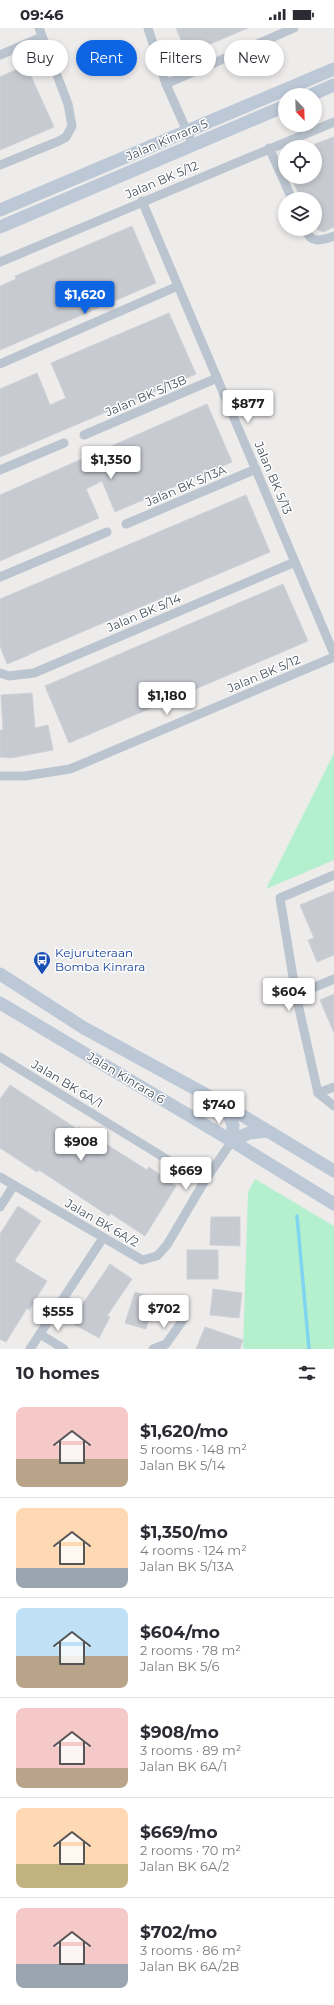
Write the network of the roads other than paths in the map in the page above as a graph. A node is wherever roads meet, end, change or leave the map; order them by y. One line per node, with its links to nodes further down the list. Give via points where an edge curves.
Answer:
1 (148, 28): 6 (street)
2 (294, 28): 6 (street)
3 (41, 32): 4 (street); 14 (street, via 68,104 72,126 66,137 59,141)
4 (0, 55)
5 (334, 69): 11 (main road, Jalan Kinrara 5)
6 (166, 84): 11 (street)
7 (334, 85): 8 (main road)
8 (322, 90)
9 (278, 109): 12 (main road, Jalan Kinrara 5)
10 (334, 122): 13 (street, Jalan BK 5/12)
11 (187, 132): 12 (street); 17 (main road, Jalan Kinrara 5)
12 (193, 145): 18 (main road, Jalan Kinrara 5)
13 (269, 148): 15 (street); 16 (street, Jalan BK 5/12)
14 (0, 165)
15 (289, 192)
16 (142, 202): 21 (street, Jalan BK 5/12); 22 (street, Jalan BK 5/13)
17 (0, 210)
18 (0, 227)
19 (310, 236): 20 (street, via 316,241 322,241)
20 (334, 236)
21 (0, 262)
22 (178, 286): 23 (street); 24 (street, Jalan BK 5/13)
23 (0, 364)
24 (217, 378): 25 (street, Jalan BK 5/13B); 27 (street, Jalan BK 5/13)
25 (84, 435)
26 (64, 443): 28 (street)
27 (256, 469): 29 (street, Jalan BK 5/13A); 31 (street, Jalan BK 5/13)
28 (0, 470)
29 (126, 524)
30 (107, 532): 32 (street)
31 (295, 562): 33 (street, Jalan BK 5/13); 35 (street, Jalan BK 5/14, via 34,673 10,676)
32 (0, 577)
33 (334, 654)
34 (334, 657): 36 (street, Jalan BK 5/12, via 70,769 25,776)
35 (0, 673)
36 (0, 776)
37 (334, 875): 40 (street, via 280,898)
38 (0, 974): 45 (main road, Jalan Kinrara 6, via 84,1028)
39 (334, 979): 40 (street)
40 (296, 995): 44 (street)
41 (0, 1003): 48 (main road, Jalan Kinrara 6)
42 (0, 1057): 51 (street, Jalan BK 6A/1)
43 (334, 1087): 44 (street)
44 (318, 1094): 46 (street)
45 (225, 1105): 47 (main road, Jalan Kinrara 6); 48 (main road, via 233,1125)
46 (334, 1106)
47 (267, 1130): 48 (main road, via 249,1133); 49 (main road, Jalan Kinrara 6)
48 (232, 1141): 51 (street, Jalan BK 6A/2); 53 (main road, Jalan Kinrara 6)
49 (334, 1171)
50 (0, 1177): 52 (street, Jalan BK 6A/2)
51 (204, 1182): 55 (street, Jalan BK 6A/2, via 167,1245 157,1256 142,1260)
52 (14, 1185): 54 (street); 55 (street, Jalan BK 6A/2)
53 (334, 1204)
54 (0, 1207)
55 (103, 1238): 57 (street)
56 (183, 1320): 60 (street, via 166,1344)
57 (40, 1334): 58 (street); 59 (street)
58 (30, 1349)
59 (64, 1349)
60 (153, 1349)

